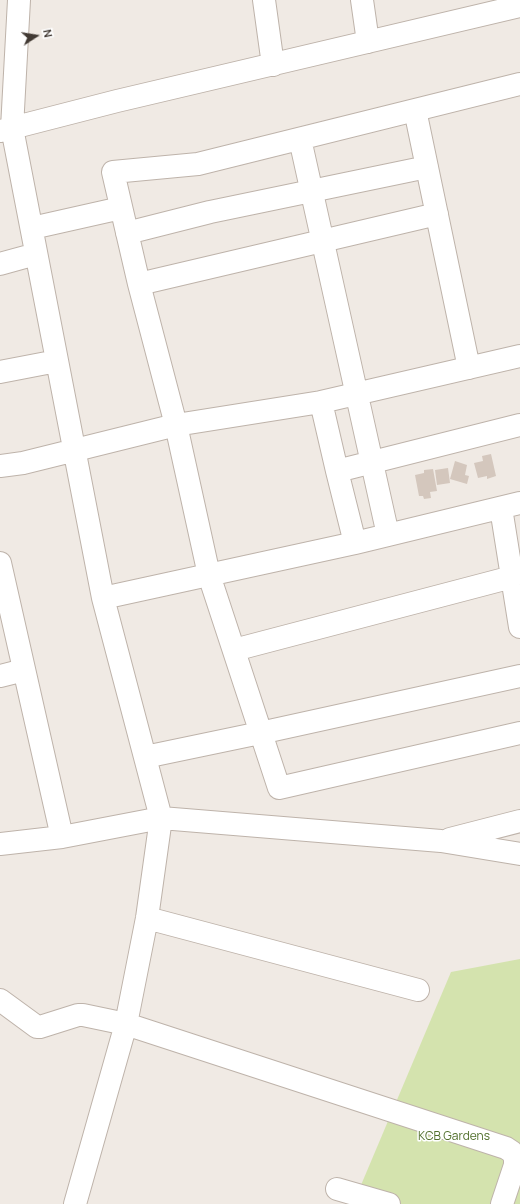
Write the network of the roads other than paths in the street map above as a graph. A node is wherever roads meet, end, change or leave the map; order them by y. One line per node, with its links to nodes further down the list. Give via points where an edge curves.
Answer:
1 (18, 0): 9 (street)
2 (264, 0): 6 (street)
3 (362, 0): 5 (street)
4 (520, 6): 5 (street)
5 (368, 42): 6 (street)
6 (273, 65): 9 (street)
7 (520, 84): 8 (street)
8 (415, 110): 10 (street); 11 (street)
9 (6, 130): 15 (street)
10 (300, 138): 12 (street); 13 (street, via 198,164 112,172)
11 (427, 167): 12 (street); 14 (street)
12 (311, 191): 16 (street, via 210,212); 17 (street)
13 (121, 208): 15 (street); 16 (street)
14 (437, 214): 17 (street); 23 (street)
15 (32, 228): 18 (street)
16 (127, 233): 20 (street)
17 (322, 241): 20 (street); 25 (street)
18 (36, 254): 19 (street); 22 (street)
19 (0, 264)
20 (139, 284): 27 (street)
21 (520, 356): 23 (street)
22 (57, 360): 24 (street); 29 (street)
23 (469, 368): 25 (street)
24 (0, 372)
25 (356, 394): 26 (street); 30 (street)
26 (321, 402): 27 (street); 32 (street)
27 (176, 425): 29 (street); 37 (street)
28 (520, 425): 30 (street)
29 (74, 450): 31 (street, via 24,463); 39 (street)
30 (371, 462): 32 (street); 34 (street)
31 (0, 466)
32 (337, 471): 35 (street)
33 (510, 506): 34 (street); 38 (street)
34 (388, 535): 35 (street)
35 (355, 542): 37 (street)
36 (0, 563): 42 (street)
37 (208, 575): 39 (street); 41 (street)
38 (512, 577): 40 (street); 41 (street)
39 (103, 598): 47 (street)
40 (520, 627)
41 (234, 650): 45 (street)
42 (24, 670): 43 (street); 50 (street)
43 (0, 676)
44 (520, 676): 45 (street)
45 (260, 733): 46 (street, via 280,788); 47 (street)
46 (520, 733)
47 (145, 757): 48 (street)
48 (161, 818): 50 (street); 51 (street); 54 (street)
49 (520, 820): 51 (street)
50 (62, 837): 52 (street)
51 (441, 841): 53 (street)
52 (0, 844)
53 (520, 854)
54 (147, 918): 55 (street); 57 (street)
55 (418, 990)
56 (0, 1000): 57 (street, via 37,1027 78,1015)
57 (126, 1024): 59 (street); 61 (street, via 506,1148 512,1152 515,1164)
58 (337, 1189): 60 (street)
59 (75, 1204)
60 (389, 1204)
61 (502, 1204)

